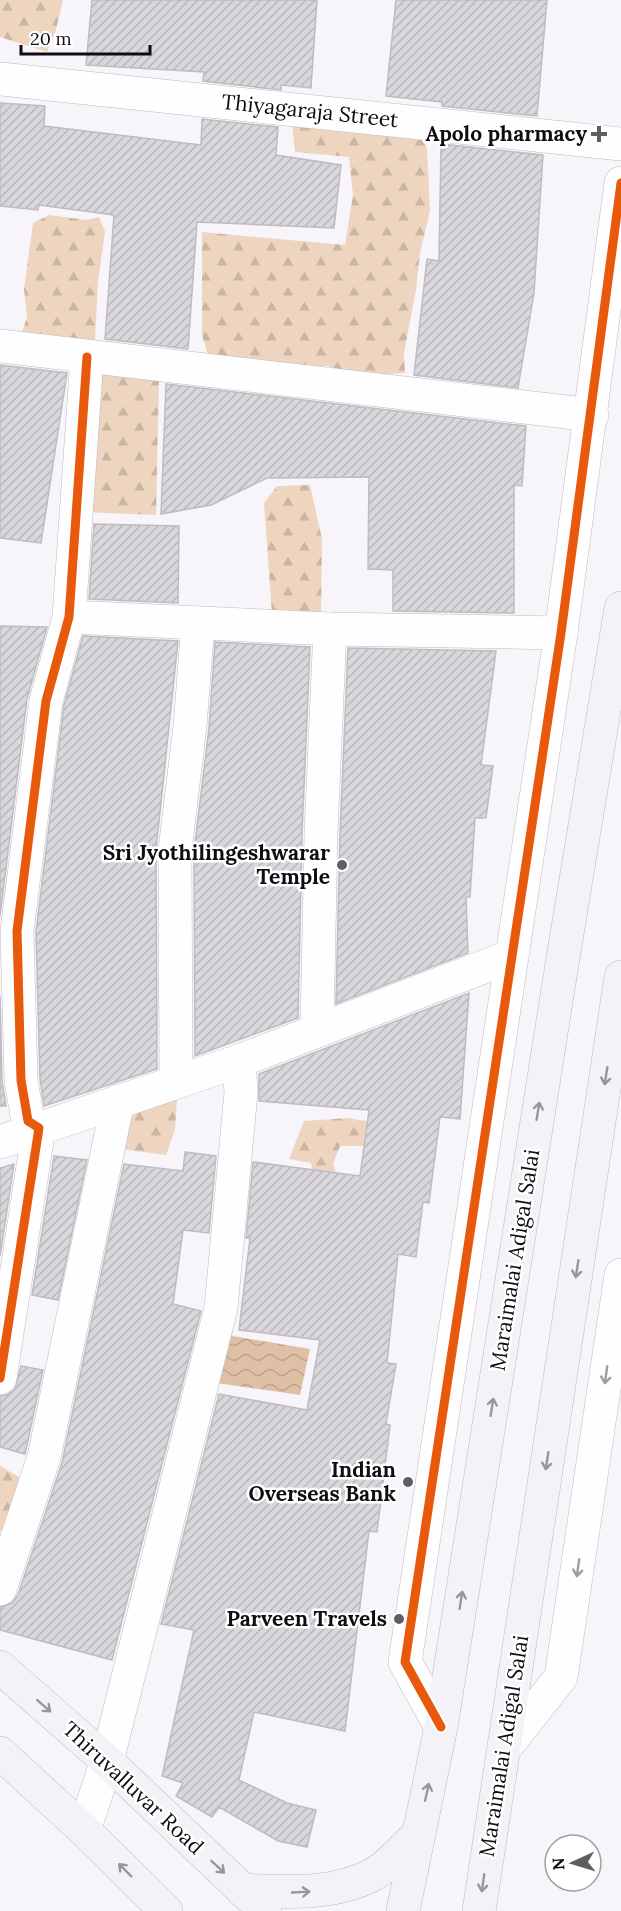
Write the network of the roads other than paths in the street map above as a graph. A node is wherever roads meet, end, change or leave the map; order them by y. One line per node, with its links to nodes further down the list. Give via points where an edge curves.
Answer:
1 (0, 79): 2 (street, Thiyagaraja Street)
2 (621, 144)
3 (621, 183): 6 (street)
4 (0, 346): 5 (street)
5 (87, 357): 6 (street); 8 (street)
6 (592, 415): 11 (street)
7 (621, 608): 26 (main road, Maraimalai Adigal Salai, one-way to 7)
8 (69, 617): 9 (street); 12 (street)
9 (198, 623): 10 (street); 18 (street, via 175,850)
10 (330, 628): 11 (street); 16 (street)
11 (561, 633): 14 (street)
12 (14, 825): 13 (street, via 17,931)
13 (9, 953): 20 (street, via 28,1121)
14 (512, 956): 16 (street); 26 (street, via 405,1662)
15 (621, 976): 27 (main road, Maraimalai Adigal Salai, one-way to 27)
16 (317, 1029): 17 (street)
17 (239, 1061): 18 (street); 29 (street, via 241,1092 221,1308)
18 (176, 1082): 19 (street)
19 (118, 1101): 20 (street); 24 (street, via 44,1457)
20 (39, 1128): 21 (street); 23 (street)
21 (0, 1142)
22 (621, 1275): 27 (street, one-way to 27, via 561,1677)
23 (0, 1378)
24 (0, 1589)
25 (0, 1667): 29 (main road, Thiruvalluvar Road, one-way to 29)
26 (441, 1727): 31 (main road, Maraimalai Adigal Salai, one-way to 26)
27 (504, 1749): 35 (main road, Maraimalai Adigal Salai, one-way to 35)
28 (0, 1753): 30 (main road)
29 (107, 1761): 30 (street); 32 (main road, Thiruvalluvar Road, one-way to 32)
30 (84, 1830): 33 (main road, one-way to 30)
31 (419, 1834): 32 (main road, one-way to 31, via 341,1887 375,1874); 34 (main road, Maraimalai Adigal Salai)
32 (254, 1900)
33 (166, 1911)
34 (403, 1911)
35 (479, 1911)

